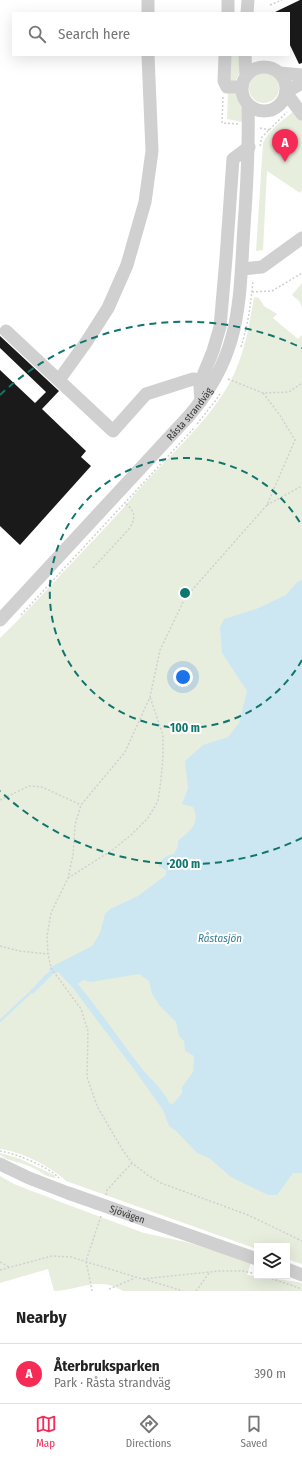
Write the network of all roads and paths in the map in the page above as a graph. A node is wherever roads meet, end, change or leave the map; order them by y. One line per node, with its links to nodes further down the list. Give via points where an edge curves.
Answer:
1 (148, 0): 6 (street)
2 (228, 0): 7 (street)
3 (248, 0): 8 (street)
4 (282, 0): 5 (path)
5 (270, 5)
6 (148, 12)
7 (228, 12)
8 (247, 12)
9 (148, 56): 31 (street, via 152,151 145,202 127,265 108,308)
10 (225, 56): 16 (street)
11 (245, 56): 17 (street)
12 (254, 56): 13 (street)
13 (261, 66): 14 (street, via 271,67); 17 (street, via 250,71)
14 (280, 73): 15 (street); 19 (street, via 286,85)
15 (302, 75)
16 (224, 81): 17 (street, via 227,87); 23 (path, via 222,123)
17 (244, 81): 20 (street, via 242,93)
18 (302, 83): 19 (street)
19 (285, 96): 21 (street, via 276,108); 22 (street, via 290,98)
20 (248, 104): 21 (street, via 252,108); 23 (street, Råsta strandväg)
21 (264, 111): 24 (street, Råsta strandväg)
22 (302, 114)
23 (249, 125): 24 (street, Råsta strandväg)
24 (249, 147): 26 (street, Råsta strandväg); 32 (street, via 233,159 220,327)
25 (302, 238): 26 (street, via 262,267)
26 (242, 268): 28 (street, Råsta strandväg)
27 (302, 273): 28 (path, via 272,291)
28 (240, 292): 35 (street, Råsta strandväg, via 235,329 228,352 215,380)
29 (6, 331): 31 (street)
30 (228, 379): 34 (path)
31 (59, 380): 32 (street, via 113,431 146,394 193,379)
32 (202, 380): 35 (street)
33 (302, 383): 34 (path, via 289,392)
34 (263, 394): 38 (path, via 295,440)
35 (201, 401): 37 (street, Råsta strandväg)
36 (302, 486): 38 (path)
37 (115, 496): 39 (path, via 132,508 133,522 129,530); 40 (street, Råsta strandväg)
38 (267, 505): 41 (path, via 185,598 160,650)
39 (93, 568)
40 (0, 620)
41 (150, 697): 43 (path, via 125,752); 44 (path, via 163,735 158,801 148,818 131,835)
42 (0, 800): 43 (path, via 29,786 42,786)
43 (81, 805): 44 (path, via 75,826)
44 (68, 878): 46 (path, via 50,913)
45 (0, 946): 46 (path)
46 (48, 954): 48 (path, via 51,968 81,1009 88,1031 88,1077 97,1106)
47 (0, 1151): 50 (path, via 16,1155 52,1172)
48 (132, 1163): 51 (path, via 107,1190); 52 (path, via 161,1183 248,1215)
49 (0, 1164): 51 (street, Sjövägen, via 29,1178)
50 (62, 1183)
51 (104, 1206): 53 (street, Sjövägen); 54 (path)
52 (302, 1242)
53 (254, 1258)
54 (86, 1261): 56 (path, via 52,1256); 62 (path); 67 (path)
55 (0, 1262): 56 (path)
56 (10, 1267): 57 (path)
57 (0, 1270)
58 (290, 1270): 61 (street)
59 (209, 1273): 60 (path, via 243,1271); 63 (path); 69 (path)
60 (254, 1273)
61 (302, 1275)
62 (136, 1277): 63 (path); 65 (path)
63 (142, 1279): 68 (path)
64 (273, 1279): 66 (path)
65 (109, 1289)
66 (302, 1289)
67 (92, 1291)
68 (183, 1291)
69 (196, 1291)

